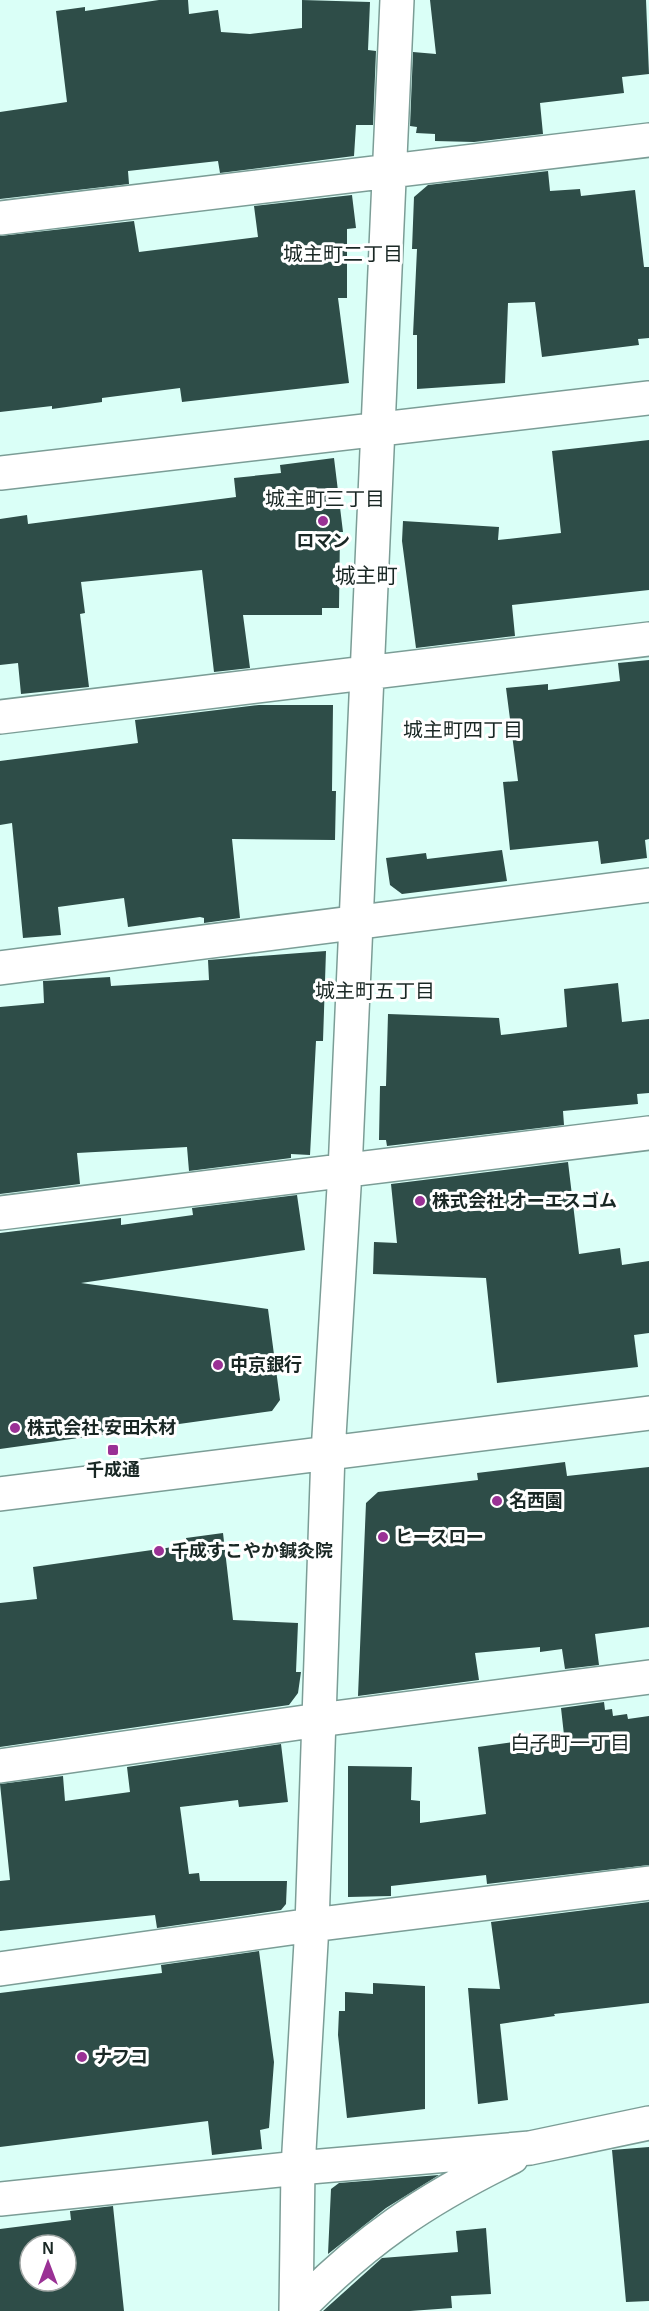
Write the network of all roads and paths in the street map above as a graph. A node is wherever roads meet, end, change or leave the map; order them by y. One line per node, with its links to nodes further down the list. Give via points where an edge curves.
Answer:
1 (397, 0): 3 (street)
2 (649, 140): 3 (street)
3 (389, 173): 4 (street); 6 (street)
4 (0, 218)
5 (649, 398): 6 (street)
6 (378, 430): 7 (street); 9 (street)
7 (0, 473)
8 (649, 639): 9 (street)
9 (367, 674): 10 (street); 12 (street)
10 (0, 717)
11 (649, 885): 12 (street)
12 (356, 923): 13 (street); 15 (street)
13 (0, 968)
14 (649, 1134): 15 (street)
15 (345, 1171): 16 (street); 18 (street)
16 (0, 1213)
17 (649, 1413): 18 (street)
18 (328, 1454): 19 (street); 21 (street)
19 (0, 1494)
20 (649, 1677): 21 (street)
21 (319, 1720): 22 (street); 24 (street)
22 (0, 1766)
23 (649, 1883): 24 (street)
24 (312, 1925): 25 (street); 28 (street)
25 (0, 1970)
26 (649, 2123): 27 (street)
27 (530, 2148): 28 (street); 30 (street, via 455,2185 388,2227 334,2271)
28 (298, 2168): 29 (street); 30 (street)
29 (0, 2199)
30 (296, 2311)

